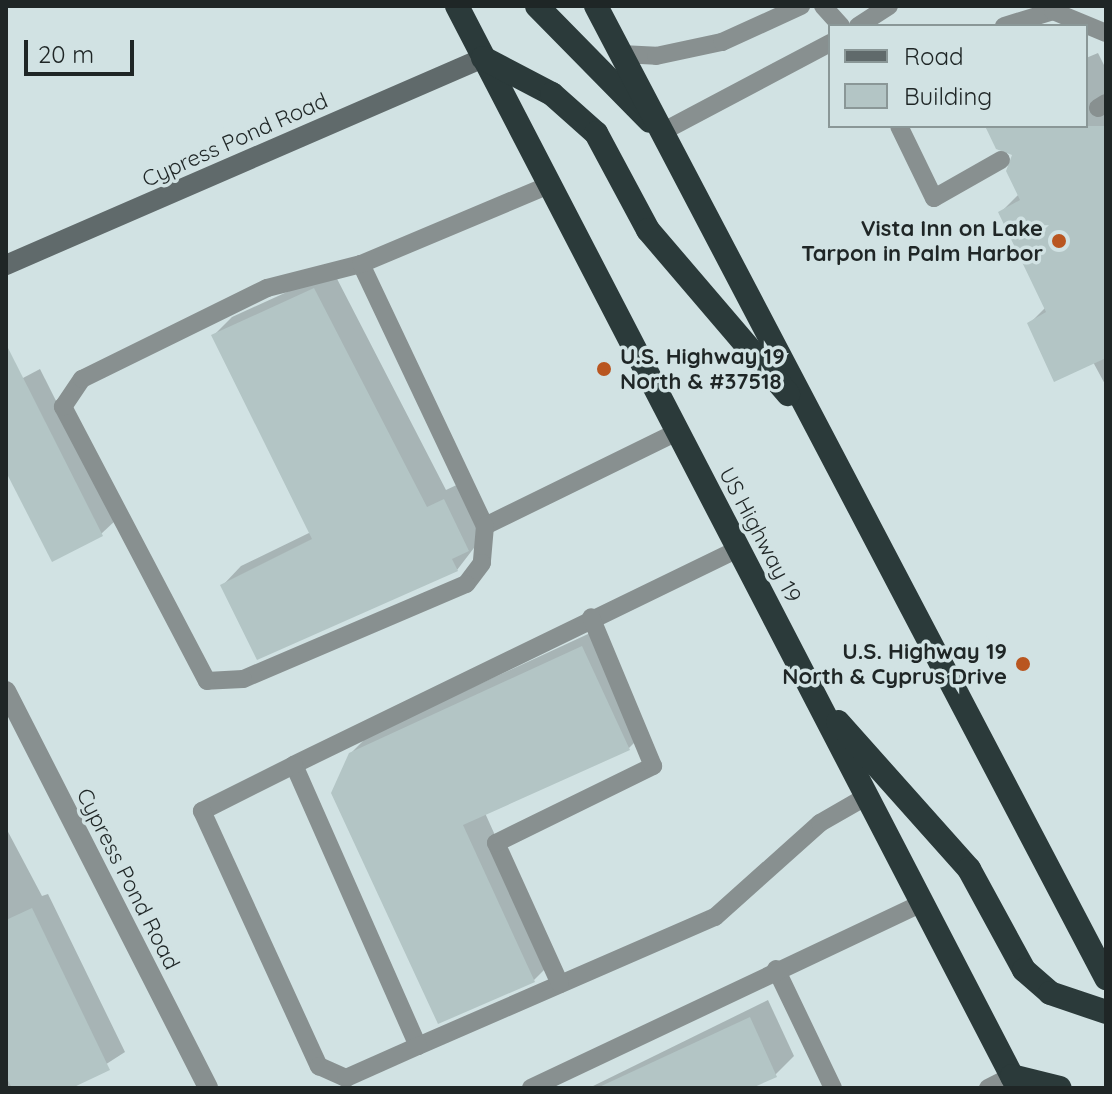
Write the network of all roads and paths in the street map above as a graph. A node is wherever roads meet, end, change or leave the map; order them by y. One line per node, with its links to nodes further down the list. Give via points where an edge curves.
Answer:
1 (457, 6): 13 (highway, US Highway 19)
2 (537, 6): 15 (highway)
3 (596, 6): 12 (highway)
4 (801, 6): 12 (lane, via 722,42 656,56)
5 (823, 6): 7 (lane)
6 (889, 6): 8 (lane)
7 (839, 24)
8 (861, 24)
9 (1011, 24): 10 (lane, via 1053,11)
10 (1084, 24)
11 (828, 44): 15 (lane)
12 (621, 54): 15 (highway)
13 (483, 58): 17 (highway, US Highway 19); 19 (street, Cypress Pond Road); 20 (highway, via 552,94 596,133 648,230)
14 (900, 128): 16 (lane, via 934,198)
15 (662, 132): 20 (highway)
16 (1001, 160)
17 (549, 185): 18 (lane); 21 (highway, US Highway 19)
18 (361, 264): 22 (lane); 22 (lane, via 267,288 82,379 67,395 64,419 207,681 243,679 466,584 482,563)
19 (6, 265)
20 (819, 429): 31 (highway)
21 (677, 432): 22 (lane); 23 (highway, US Highway 19)
22 (485, 526)
23 (738, 549): 24 (lane); 26 (highway, US Highway 19)
24 (591, 617): 27 (lane); 32 (lane, via 653,766 496,843)
25 (6, 691): 36 (street, Cypress Pond Road)
26 (815, 697): 28 (highway, US Highway 19); 33 (highway, via 969,869 1024,970 1050,993)
27 (294, 765): 34 (lane); 34 (lane, via 202,811 319,1066 346,1078)
28 (867, 796): 29 (highway, US Highway 19); 32 (lane, via 820,823 715,917)
29 (922, 903): 30 (lane); 35 (highway, US Highway 19)
30 (776, 969): 37 (lane); 38 (lane)
31 (1106, 978)
32 (560, 984): 34 (lane)
33 (1106, 1012)
34 (418, 1046)
35 (1015, 1082): 39 (lane); 40 (highway)
36 (208, 1088)
37 (531, 1088)
38 (833, 1088)
39 (988, 1088)
40 (1060, 1088)

